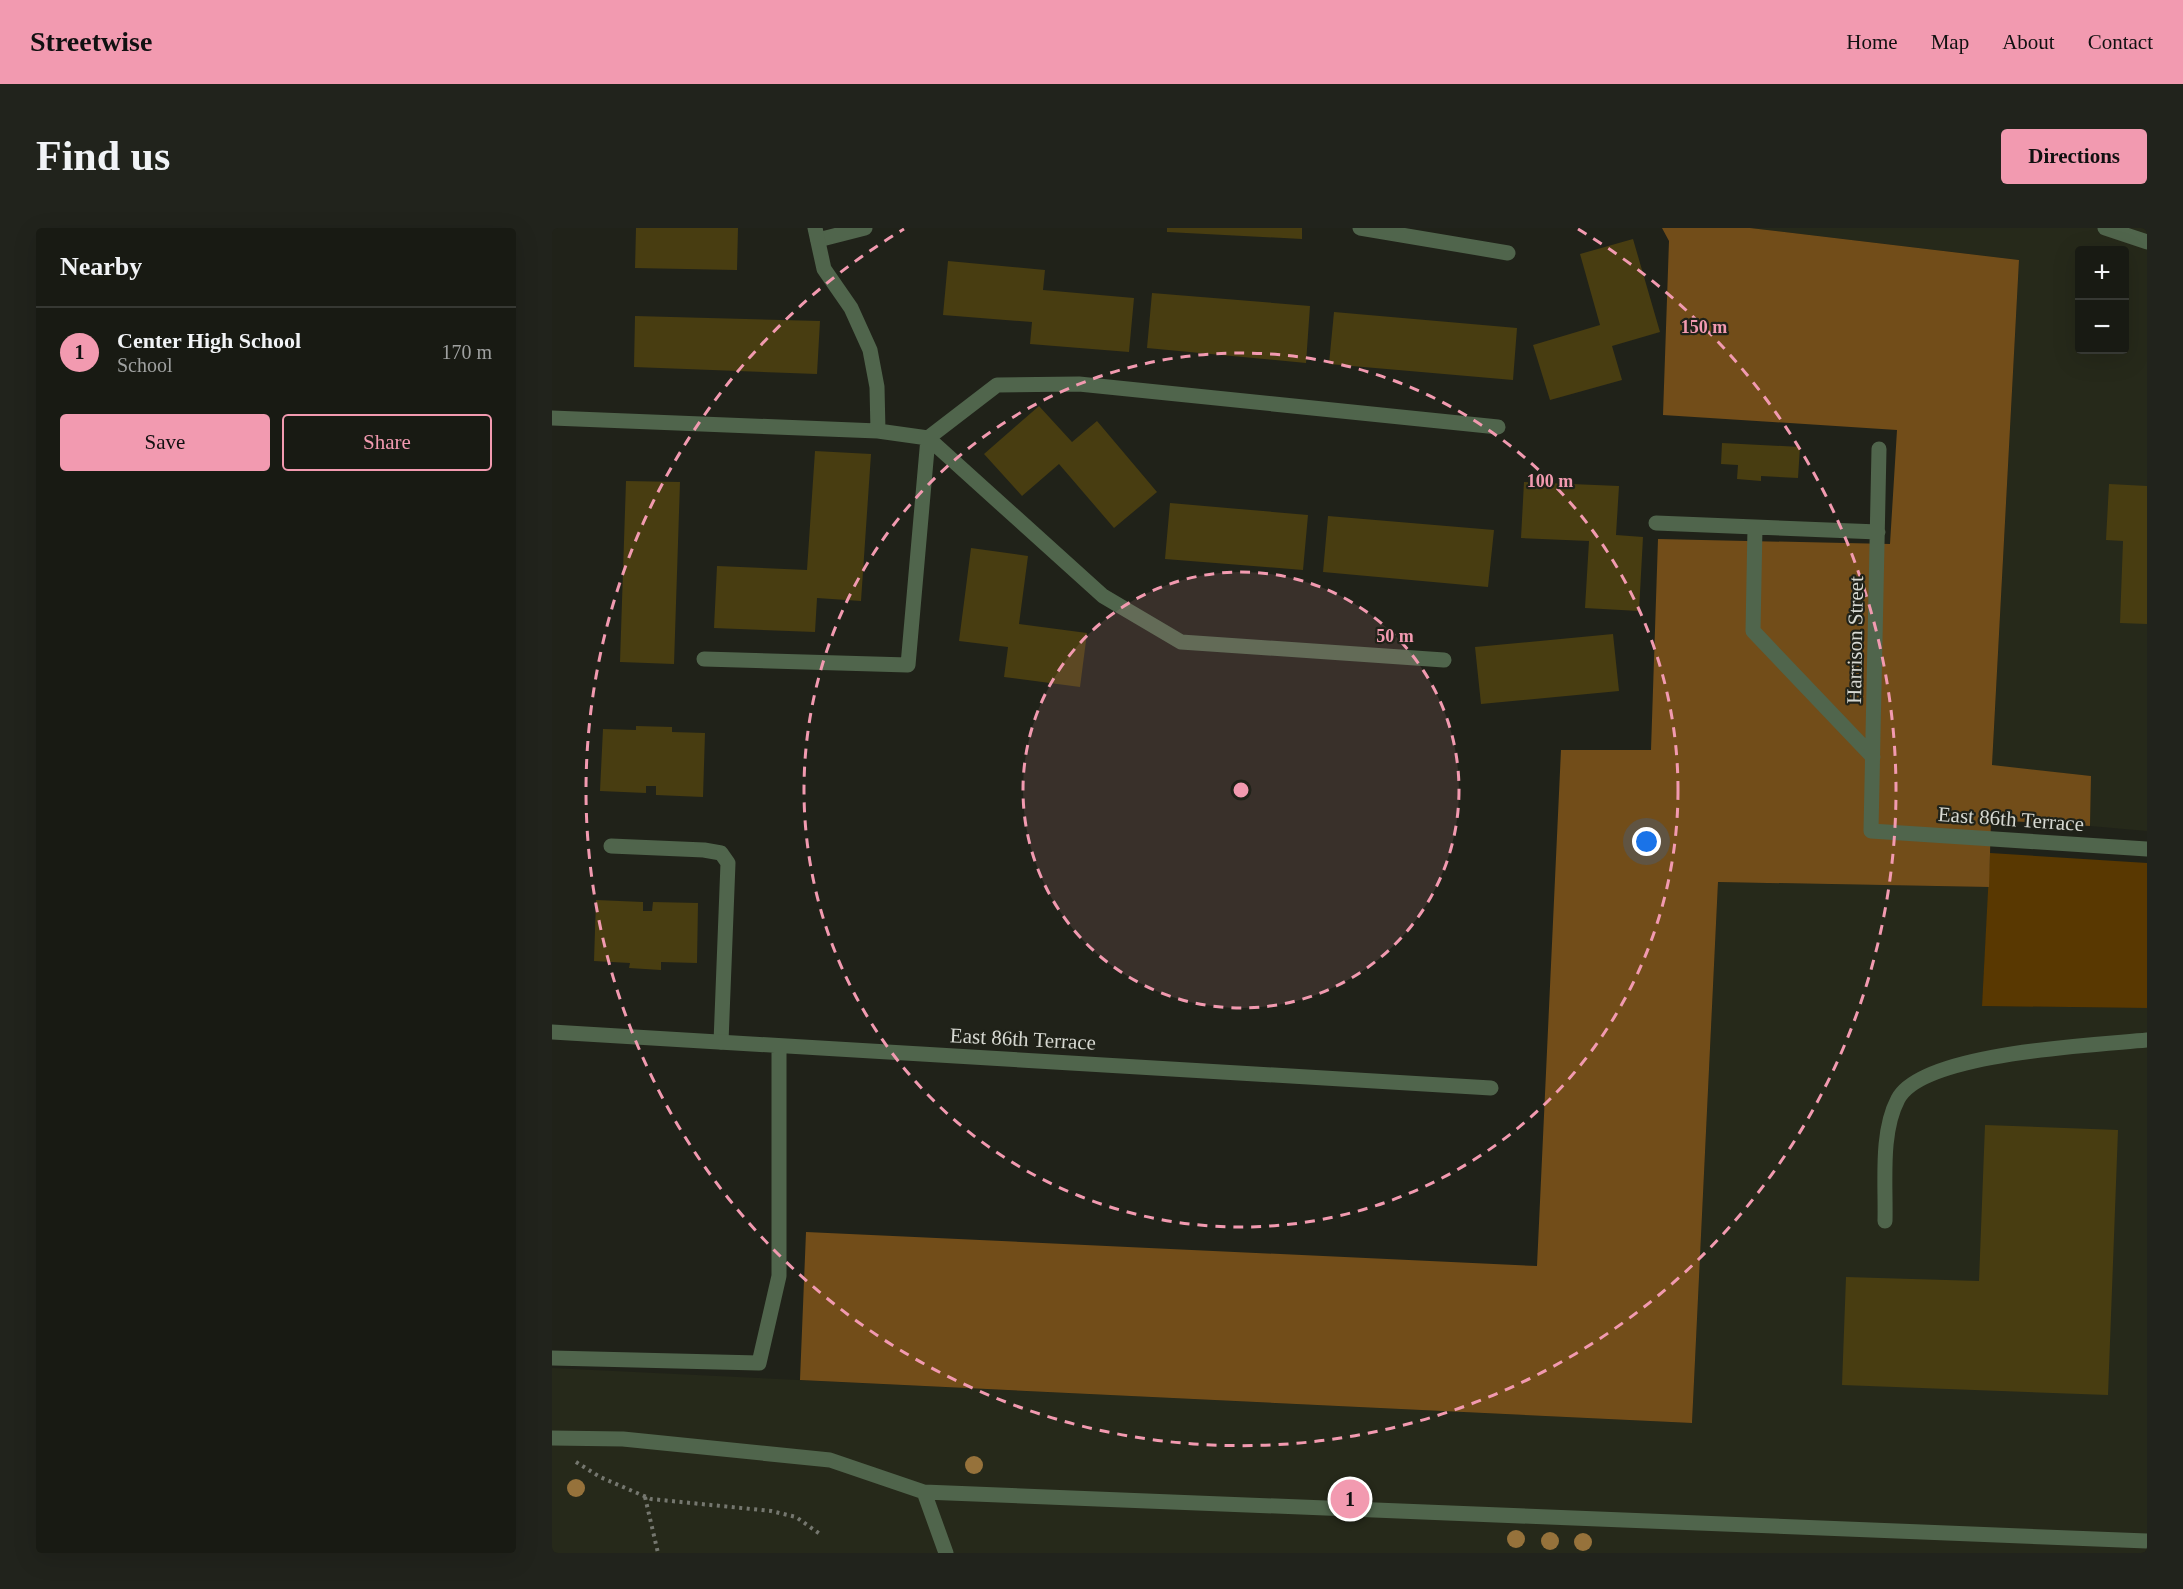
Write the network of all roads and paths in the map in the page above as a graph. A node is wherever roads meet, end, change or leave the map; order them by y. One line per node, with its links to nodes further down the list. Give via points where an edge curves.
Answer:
1 (865, 228): 4 (street)
2 (1360, 228): 6 (street)
3 (2105, 228): 5 (street)
4 (816, 234): 9 (street, via 824,269 851,308 870,350 877,387)
5 (2147, 242)
6 (1508, 253)
7 (552, 418): 9 (street)
8 (1498, 427): 10 (street, via 1079,384 998,385)
9 (878, 431): 10 (street)
10 (928, 438): 15 (street, via 909,665); 16 (street, via 1103,596 1181,642)
11 (1879, 449): 14 (street, Harrison Street)
12 (1656, 523): 13 (street)
13 (1755, 526): 14 (street); 17 (street, via 1753,631)
14 (1878, 532): 17 (street, Harrison Street)
15 (704, 659)
16 (1444, 660)
17 (1873, 757): 18 (street, Harrison Street)
18 (1871, 831): 20 (street, East 86th Terrace)
19 (611, 846): 23 (street, via 705,850 721,853 728,862)
20 (2147, 849)
21 (552, 1032): 23 (street, East 86th Terrace)
22 (2147, 1040): 26 (street, via 2012,1053 1960,1063 1926,1076 1899,1096 1888,1124)
23 (721, 1042): 24 (street, East 86th Terrace)
24 (779, 1046): 25 (street, East 86th Terrace); 27 (street, via 779,1276 759,1363)
25 (1491, 1088)
26 (1885, 1221)
27 (552, 1358)
28 (552, 1438): 29 (street, via 623,1439 830,1460); 30 (path, via 580,1465)
29 (924, 1492): 32 (street); 34 (street)
30 (645, 1497): 31 (path, via 771,1511 796,1517); 33 (path)
31 (820, 1534)
32 (2147, 1541)
33 (658, 1553)
34 (946, 1553)

